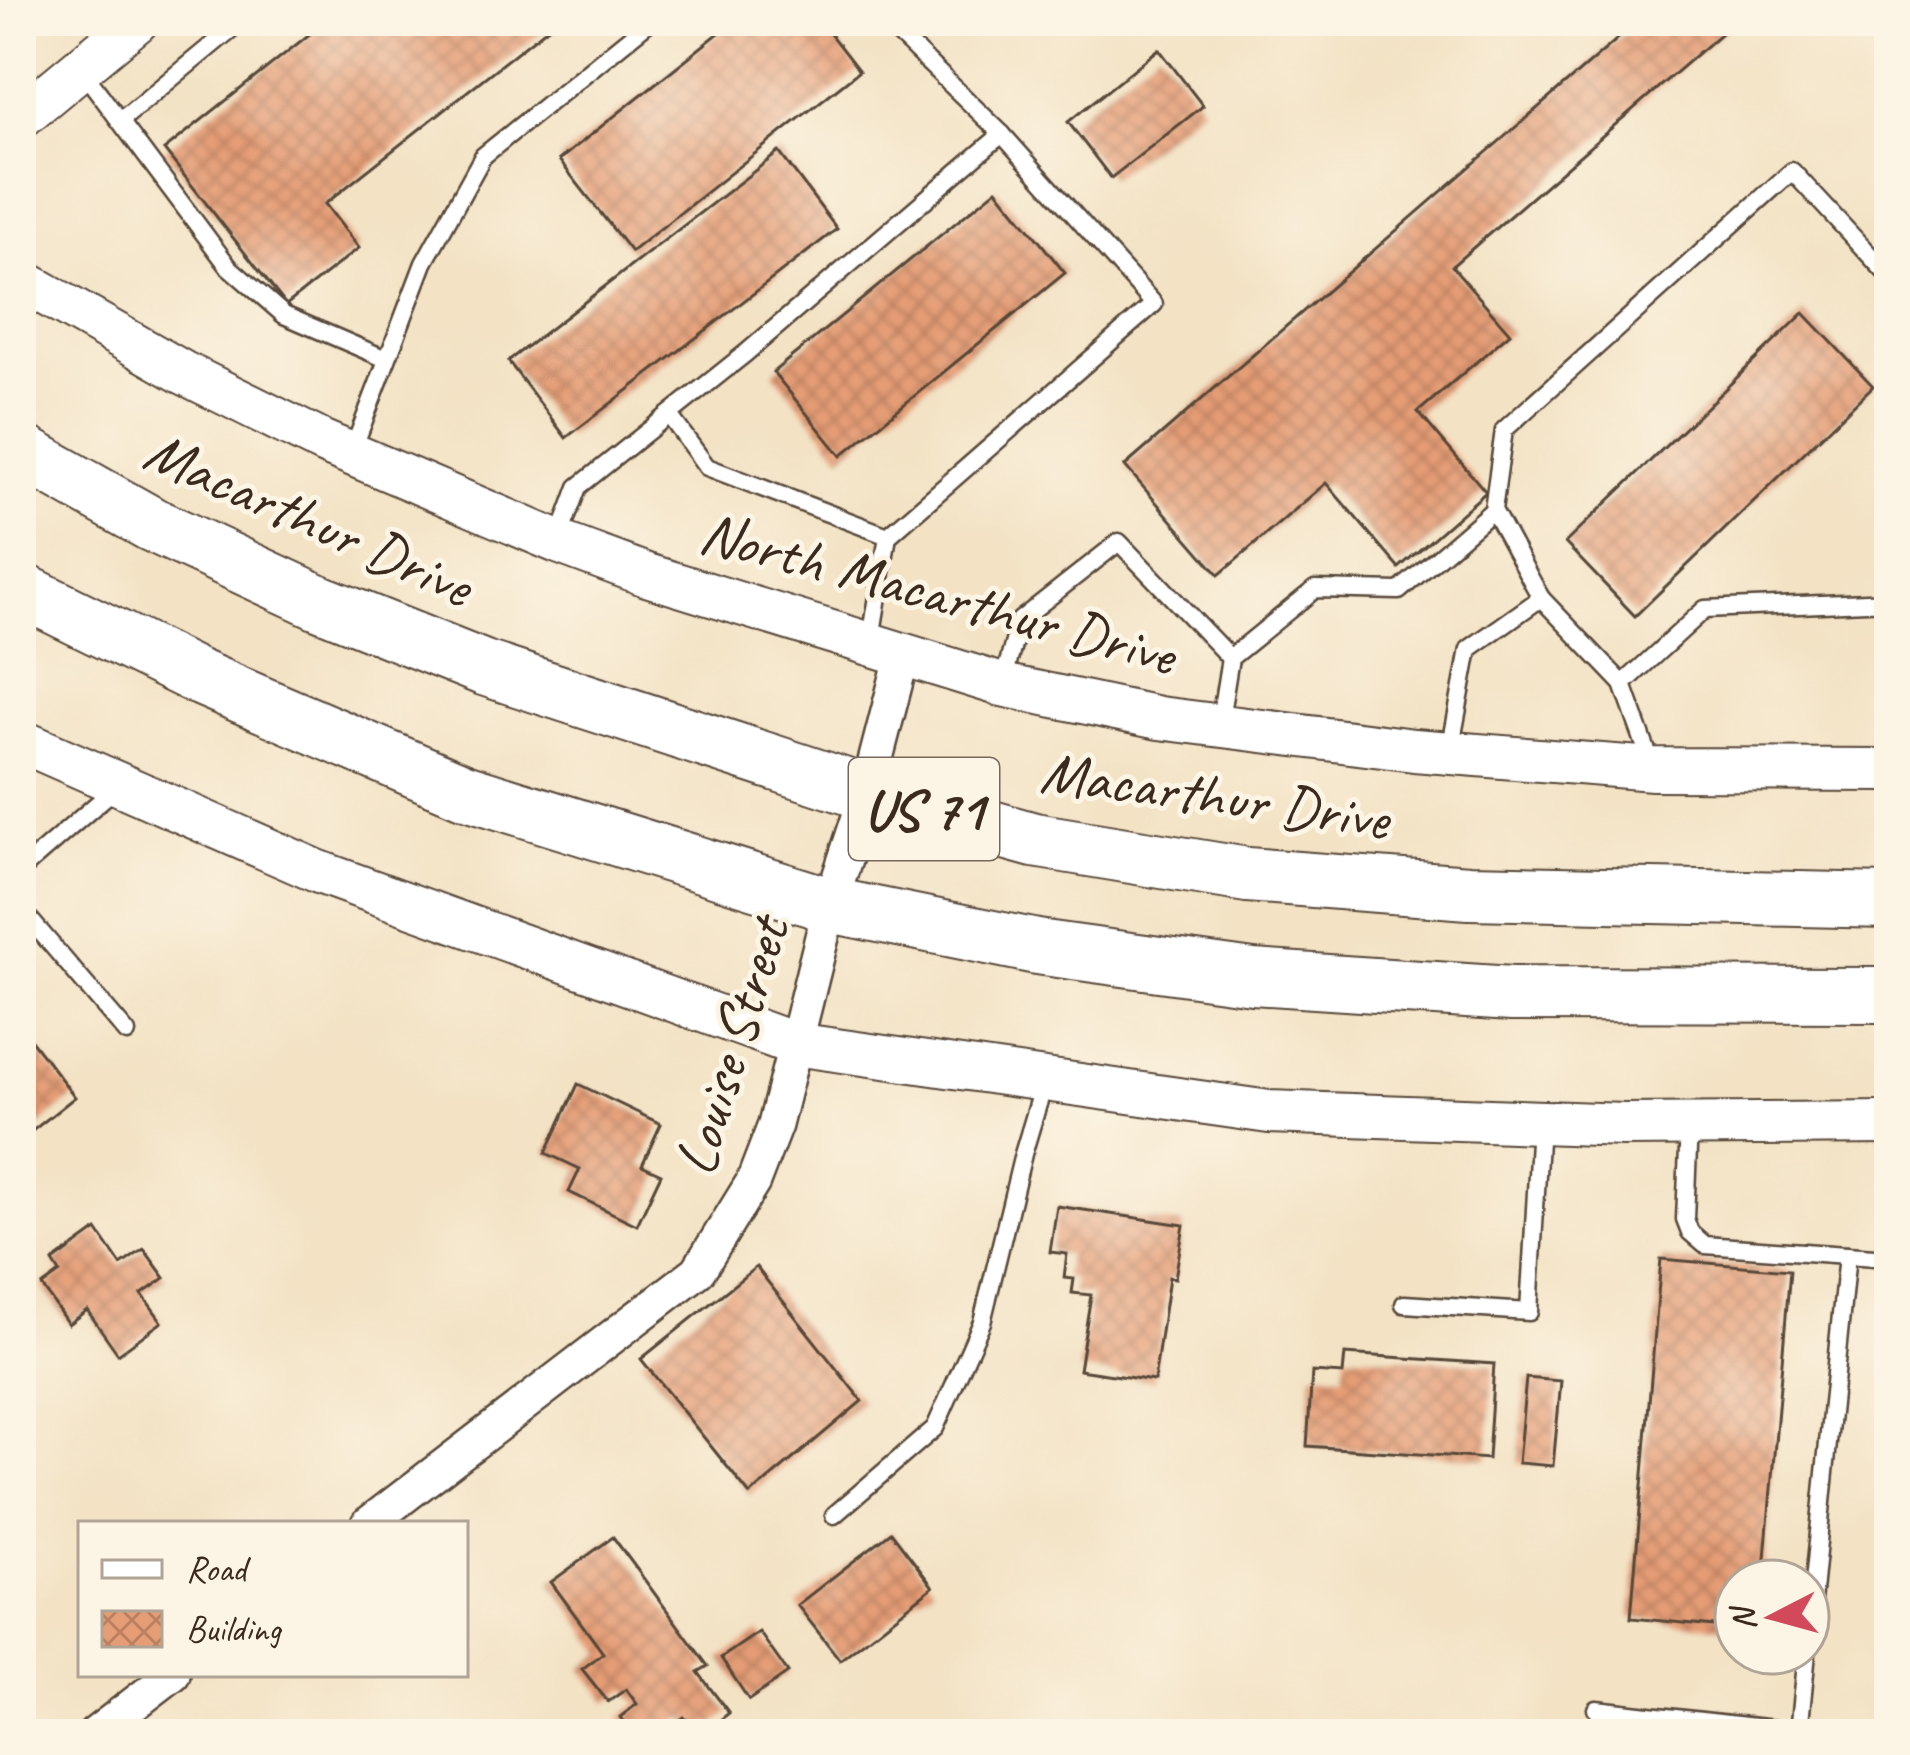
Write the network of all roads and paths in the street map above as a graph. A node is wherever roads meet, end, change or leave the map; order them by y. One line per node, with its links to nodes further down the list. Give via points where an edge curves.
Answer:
1 (137, 21): 5 (street)
2 (241, 21): 7 (lane)
3 (650, 21): 11 (lane, via 483,156 424,263)
4 (885, 21): 8 (lane)
5 (80, 69): 6 (street); 7 (lane)
6 (21, 117)
7 (119, 121): 11 (lane, via 230,267 284,314)
8 (1001, 134): 12 (lane); 16 (lane, via 1154,304)
9 (1889, 276): 15 (lane, via 1792,171 1504,430)
10 (21, 280): 14 (street, North Macarthur Drive, via 182,372)
11 (386, 359): 14 (lane)
12 (669, 415): 16 (lane, via 707,467); 17 (lane, via 578,488)
13 (21, 452): 31 (highway, Macarthur Drive / US 71, via 319,602 484,668)
14 (352, 453): 17 (street, North Macarthur Drive)
15 (1493, 510): 19 (lane); 22 (lane, via 1399,591 1315,590)
16 (888, 536): 21 (lane)
17 (558, 542): 21 (street, North Macarthur Drive)
18 (21, 590): 34 (highway, US 71, via 196,676 464,791)
19 (1541, 598): 23 (lane); 27 (lane, via 1469,649)
20 (1889, 601): 23 (lane, via 1705,609)
21 (886, 650): 24 (street, North Macarthur Drive); 31 (street, Louise Street)
22 (1230, 658): 24 (lane, via 1118,542 1020,620); 25 (lane)
23 (1623, 684): 28 (lane)
24 (1002, 685): 25 (street, North Macarthur Drive)
25 (1219, 727): 27 (street, North Macarthur Drive)
26 (21, 741): 30 (street)
27 (1449, 753): 28 (street, North Macarthur Drive)
28 (1653, 769): 29 (street, North Macarthur Drive)
29 (1889, 770)
30 (120, 784): 32 (lane); 38 (street, via 319,872)
31 (867, 793): 33 (highway, Macarthur Drive / US 71, via 1034,840 1247,875 1469,892); 34 (street, Louise Street)
32 (21, 870)
33 (1889, 901)
34 (830, 905): 36 (highway, US 71, via 1037,947 1253,977 1512,994); 38 (street, Louise Street)
35 (21, 909): 37 (lane)
36 (1889, 995)
37 (127, 1033)
38 (794, 1044): 39 (street); 47 (street, Louise Street, via 753,1182 698,1270)
39 (1046, 1080): 40 (street, via 1269,1112); 46 (lane, via 982,1322 935,1429)
40 (1540, 1122): 42 (street); 45 (lane, via 1529,1312)
41 (1889, 1123): 42 (street)
42 (1689, 1124): 43 (lane, via 1690,1232 1706,1245)
43 (1846, 1255): 44 (lane); 48 (lane)
44 (1889, 1258)
45 (1403, 1304)
46 (834, 1515)
47 (372, 1521)
48 (1816, 1557)
49 (169, 1677): 53 (street)
50 (1807, 1677): 52 (lane)
51 (1596, 1709): 52 (lane)
52 (1808, 1733)
53 (95, 1734)

